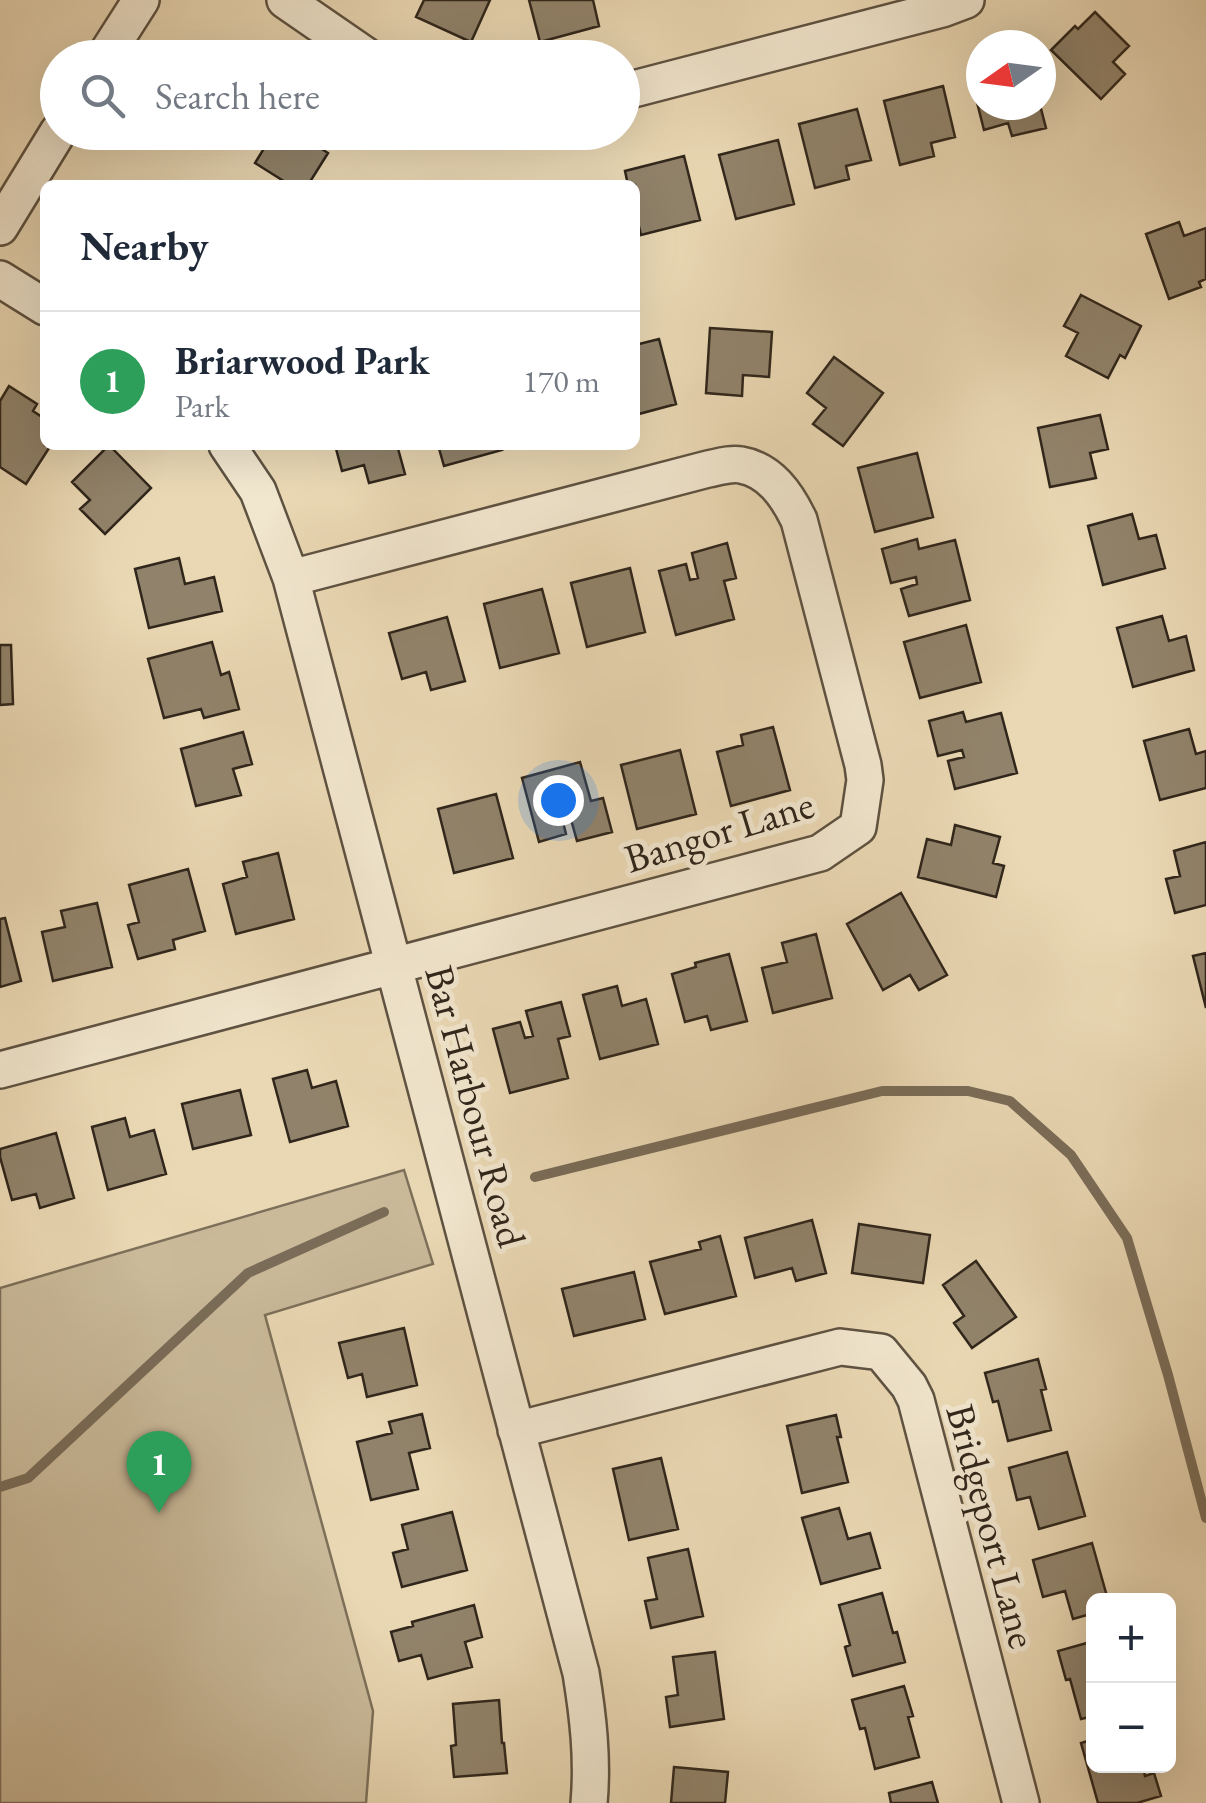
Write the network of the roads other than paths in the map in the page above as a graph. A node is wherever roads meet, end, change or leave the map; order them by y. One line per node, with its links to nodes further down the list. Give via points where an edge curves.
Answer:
1 (141, 0): 4 (street)
2 (285, 0): 5 (street)
3 (966, 0): 6 (street)
4 (115, 40)
5 (343, 40)
6 (640, 87)
7 (47, 150): 8 (street)
8 (0, 227)
9 (0, 279): 10 (street)
10 (40, 304)
11 (230, 450): 12 (street, Bar Harbour Road, via 258,491)
12 (292, 578): 13 (street, Bar Harbour Road); 13 (street, Bangor Lane, via 738,464 763,472 780,489 804,539 863,765 858,828 820,852)
13 (395, 966): 14 (street, Bangor Lane); 15 (street, Bar Harbour Road)
14 (0, 1070)
15 (516, 1430): 16 (street, Bar Harbour Road, via 581,1673); 17 (street, Bridgeport Lane, via 840,1347 881,1352 916,1400)
16 (589, 1803)
17 (1021, 1803)

